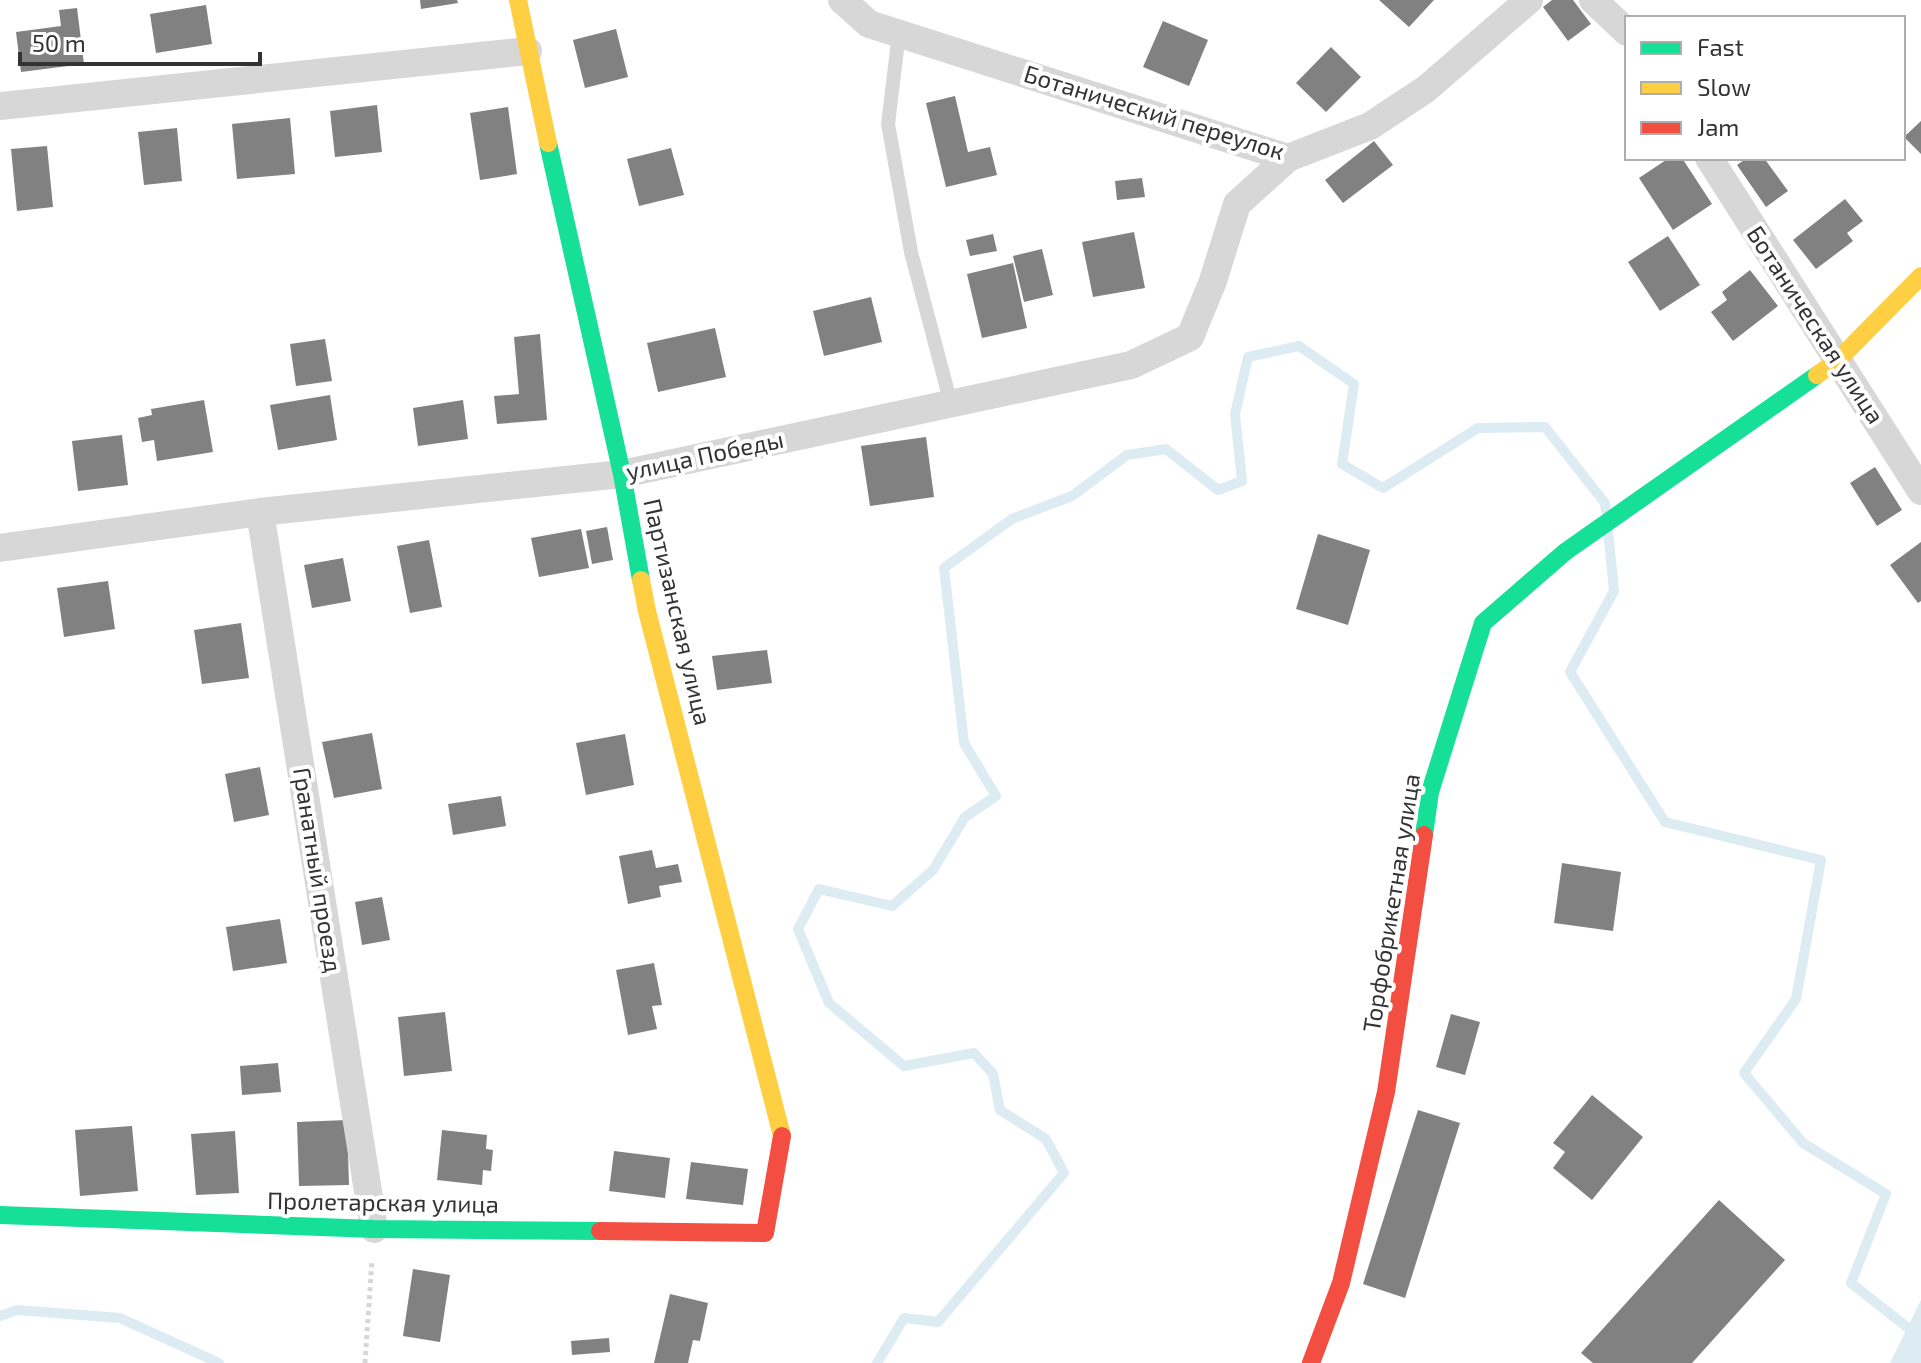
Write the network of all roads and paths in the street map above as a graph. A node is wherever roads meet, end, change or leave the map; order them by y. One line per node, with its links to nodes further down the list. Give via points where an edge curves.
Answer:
1 (518, 0): 7 (street, Партизанская улица)
2 (842, 0): 6 (street, Ботанический переулок, via 869,24)
3 (1529, 0): 9 (street, Ботанический переулок, via 1426,89 1370,126)
4 (1593, 0): 5 (street)
5 (1625, 30)
6 (899, 33): 9 (street, Ботанический переулок); 13 (lane, via 888,124 911,252)
7 (528, 51): 8 (street); 14 (street, Партизанская улица)
8 (0, 106)
9 (1288, 158): 13 (street, улица Победы, via 1237,204 1190,337 1131,365)
10 (1710, 160): 12 (street, Ботаническая улица)
11 (1921, 276): 12 (street, Торфобрикетная улица)
12 (1838, 360): 15 (street, Ботаническая улица); 22 (street, Торфобрикетная улица, via 1565,552 1483,623 1430,792 1386,1092 1341,1283)
13 (951, 404): 14 (street, улица Победы)
14 (622, 474): 16 (street, улица Победы); 20 (street, Партизанская улица, via 647,611 782,1135)
15 (1921, 491)
16 (260, 512): 17 (street, улица Победы); 19 (street, Гранатный проезд)
17 (0, 548)
18 (0, 1215): 19 (street, Пролетарская улица)
19 (374, 1229): 20 (street, Пролетарская улица); 21 (path)
20 (765, 1233)
21 (365, 1363)
22 (1311, 1363)

